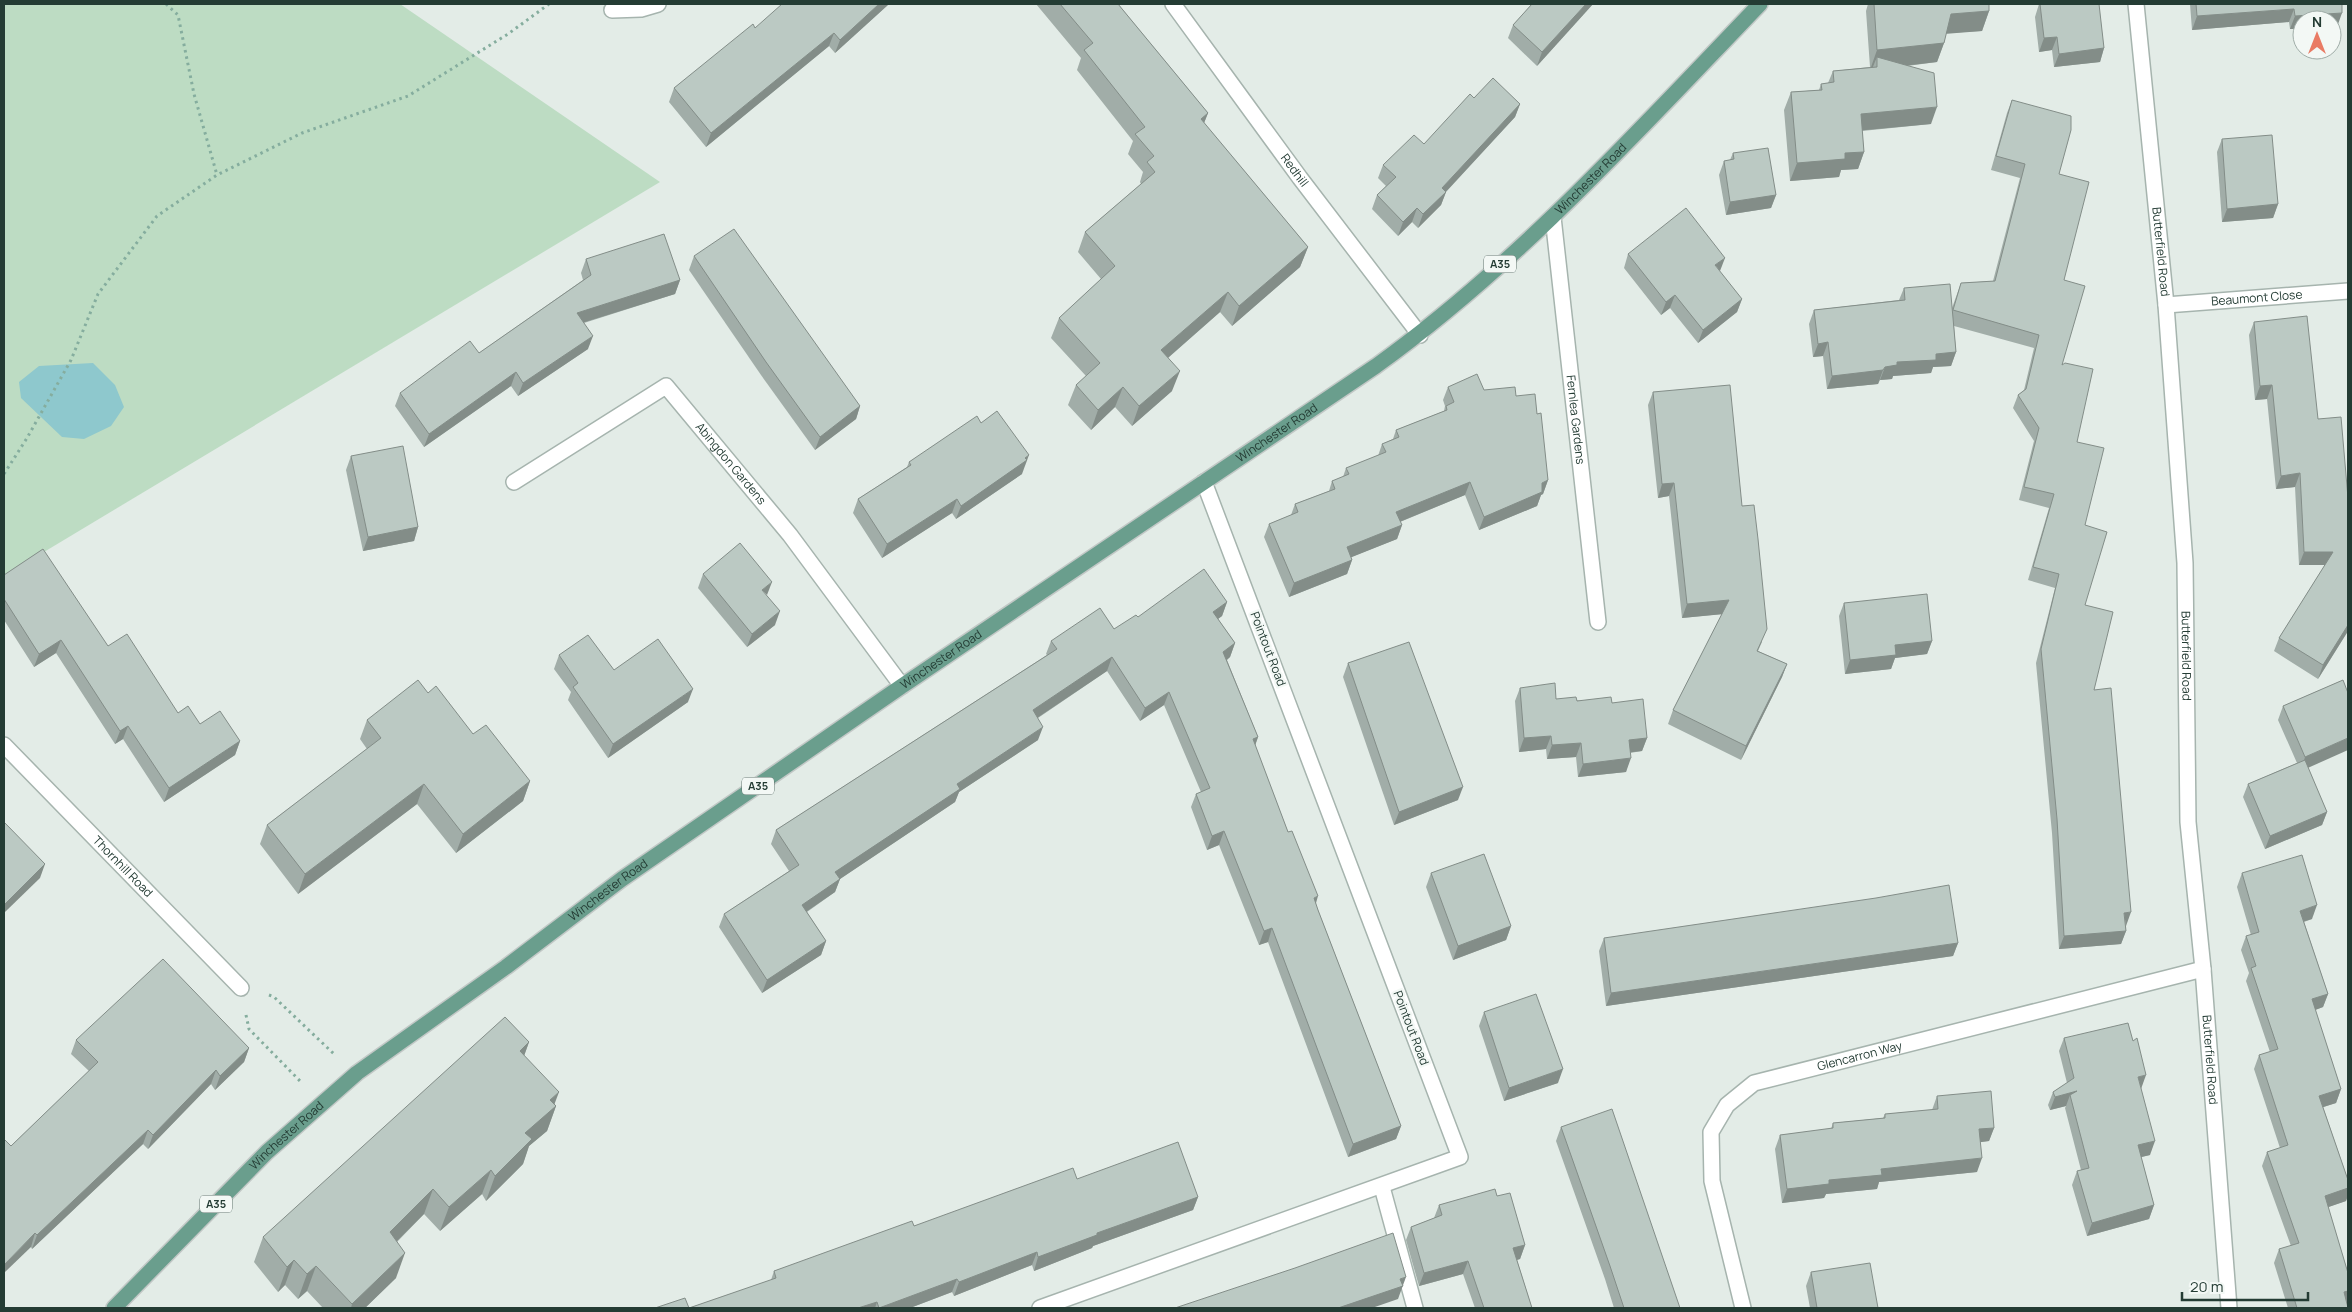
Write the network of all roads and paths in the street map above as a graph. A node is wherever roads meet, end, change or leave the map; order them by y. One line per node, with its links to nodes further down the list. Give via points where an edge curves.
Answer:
1 (166, 4): 8 (path, via 178,15 194,94)
2 (549, 4): 8 (path, via 508,34 408,96 302,134)
3 (658, 4): 7 (street, via 641,9)
4 (1173, 4): 12 (street, Redhill)
5 (1760, 4): 9 (main road, Winchester Road / A35)
6 (2136, 4): 11 (street, Butterfield Road)
7 (612, 10)
8 (217, 175): 13 (path, via 157,216 98,294 71,360)
9 (1553, 217): 12 (main road, Winchester Road / A35); 16 (street, Fernlea Gardens)
10 (2348, 291): 11 (street, Beaumont Close)
11 (2166, 305): 19 (street, Butterfield Road, via 2185,563 2188,822)
12 (1420, 335): 15 (main road, Winchester Road / A35)
13 (4, 474)
14 (514, 482): 17 (street, Abingdon Gardens, via 666,386 790,535)
15 (1204, 482): 17 (main road, Winchester Road / A35); 23 (street, Pointout Road, via 1460,1157)
16 (1598, 622)
17 (902, 686): 21 (main road, Winchester Road / A35, via 622,879)
18 (4, 745): 20 (street, Thornhill Road)
19 (2203, 969): 27 (street, Glencarron Way, via 1754,1083 1727,1105 1711,1132 1712,1181); 28 (street, Butterfield Road)
20 (241, 988): 21 (path, via 274,997); 22 (path, via 249,1029)
21 (358, 1074): 22 (main road, Winchester Road / A35)
22 (322, 1104): 24 (main road, Winchester Road / A35, via 267,1152)
23 (1382, 1187): 25 (street, Pointout Road); 26 (street)
24 (114, 1308)
25 (1040, 1308)
26 (1415, 1308)
27 (1743, 1308)
28 (2230, 1308)

